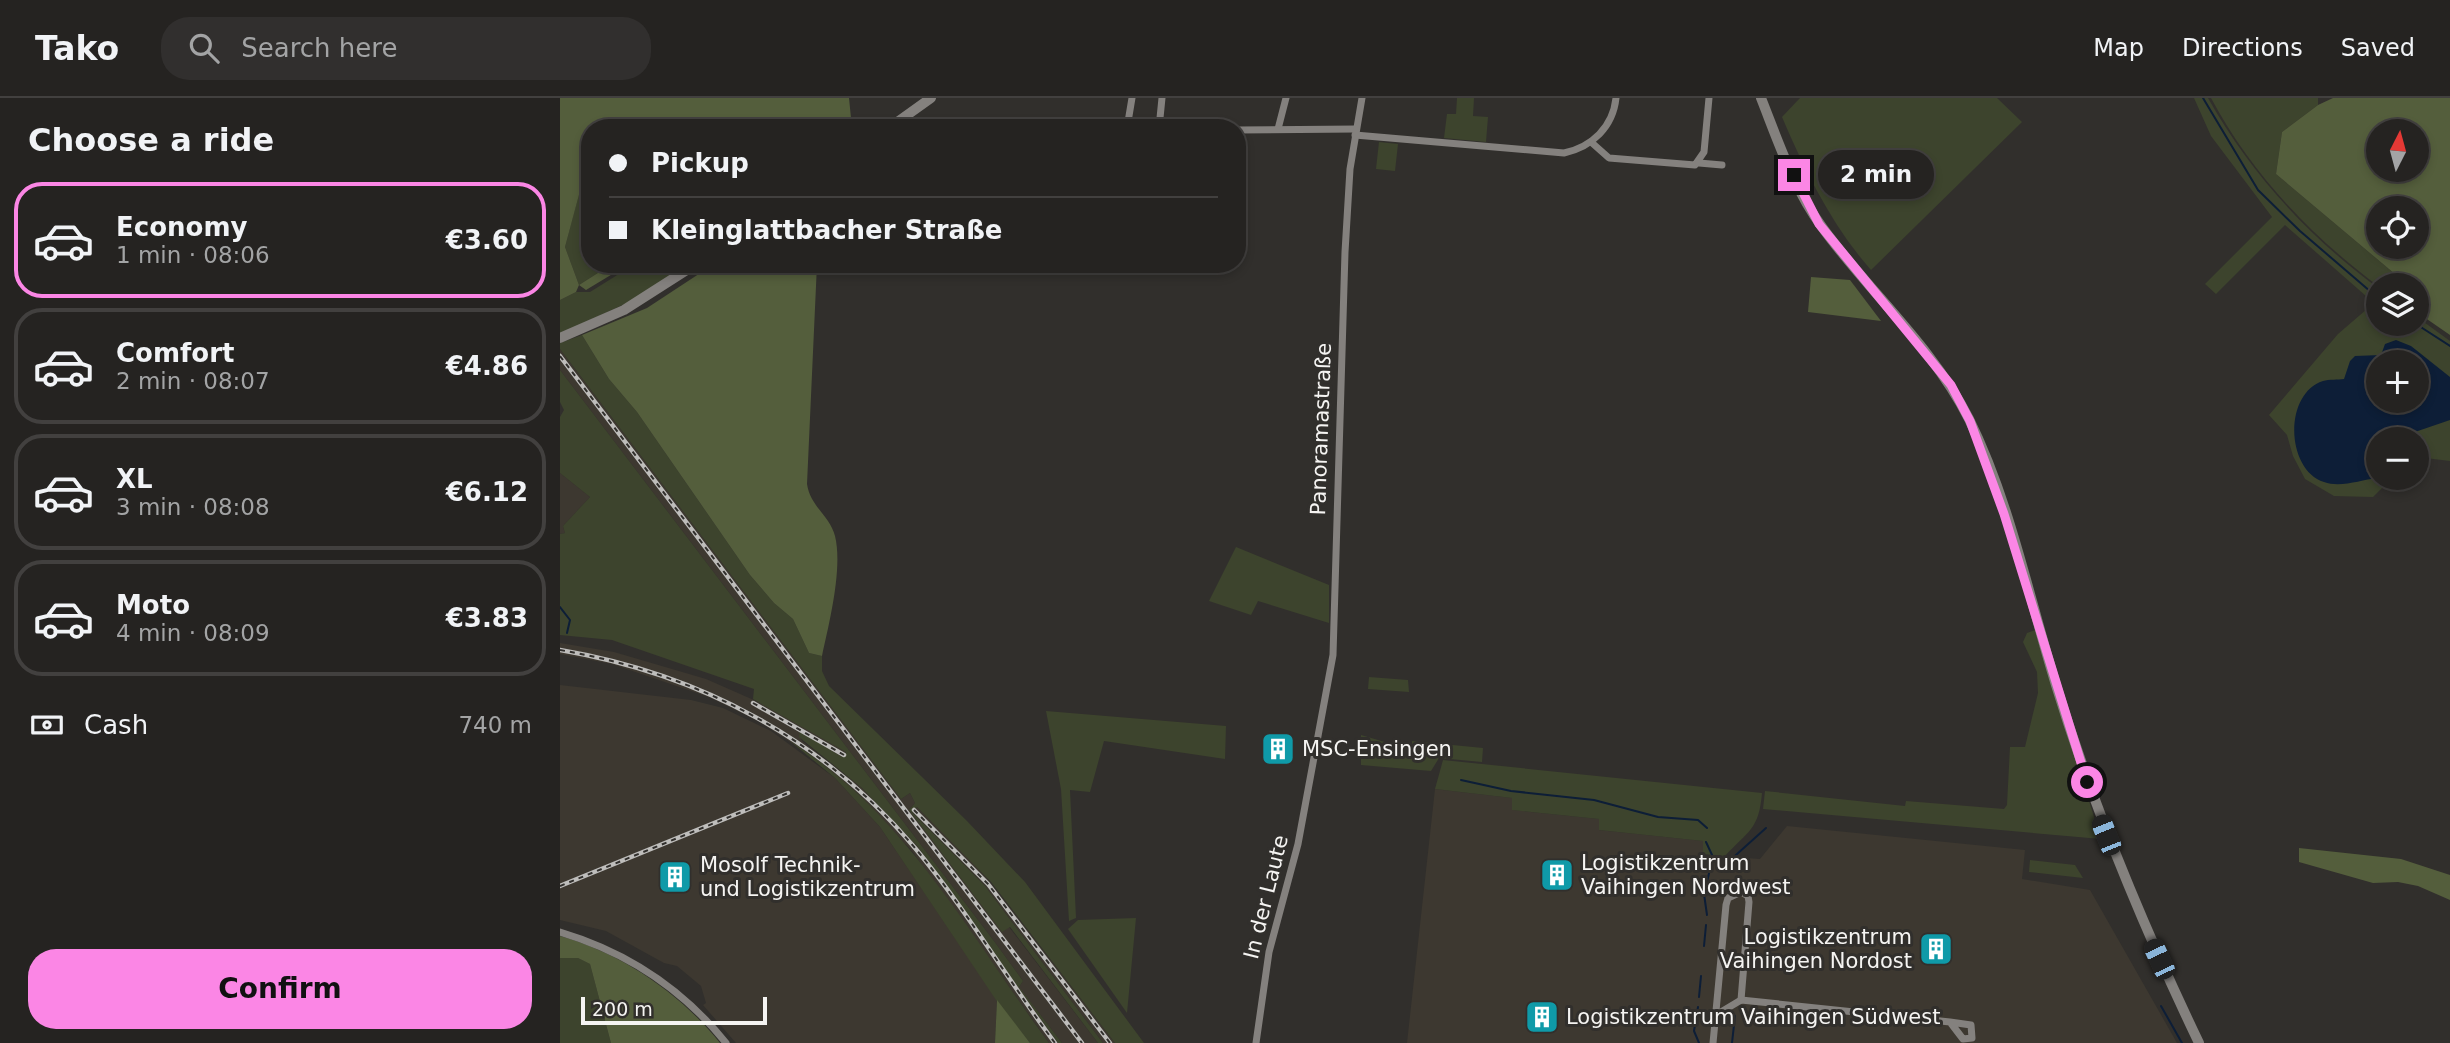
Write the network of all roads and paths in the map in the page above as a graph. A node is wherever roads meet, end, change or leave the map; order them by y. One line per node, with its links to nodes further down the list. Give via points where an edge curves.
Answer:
1 (931, 98): 9 (main road)
2 (1132, 98): 10 (street)
3 (1162, 98): 11 (street)
4 (1286, 98): 12 (street)
5 (1362, 98): 14 (street, Panoramastraße)
6 (1616, 98): 15 (street, via 1610,120)
7 (1709, 98): 16 (street)
8 (1761, 98): 28 (main road, via 1810,208 1850,265 1951,385 1970,421 2004,514 2099,818)
9 (902, 119)
10 (1128, 119)
11 (1160, 119)
12 (1278, 129): 13 (street); 14 (street)
13 (1246, 130)
14 (1355, 132): 15 (street, via 1553,154 1571,152); 20 (street, Panoramastraße, via 1342,316 1334,643)
15 (1591, 142): 16 (street, via 1603,155 1617,160 1685,166)
16 (1699, 163): 17 (street)
17 (1722, 165)
18 (682, 273): 19 (main road, via 643,299)
19 (565, 336)
20 (1314, 760): 26 (street, In der Laute, via 1269,953)
21 (560, 932): 25 (street, via 598,943 656,975)
22 (1741, 1000): 23 (street); 23 (street, via 1749,902 1741,892 1728,898 1726,905); 24 (street)
23 (1716, 1015): 27 (street)
24 (1950, 1022)
25 (726, 1043)
26 (1256, 1043)
27 (1713, 1043)
28 (2199, 1043)

